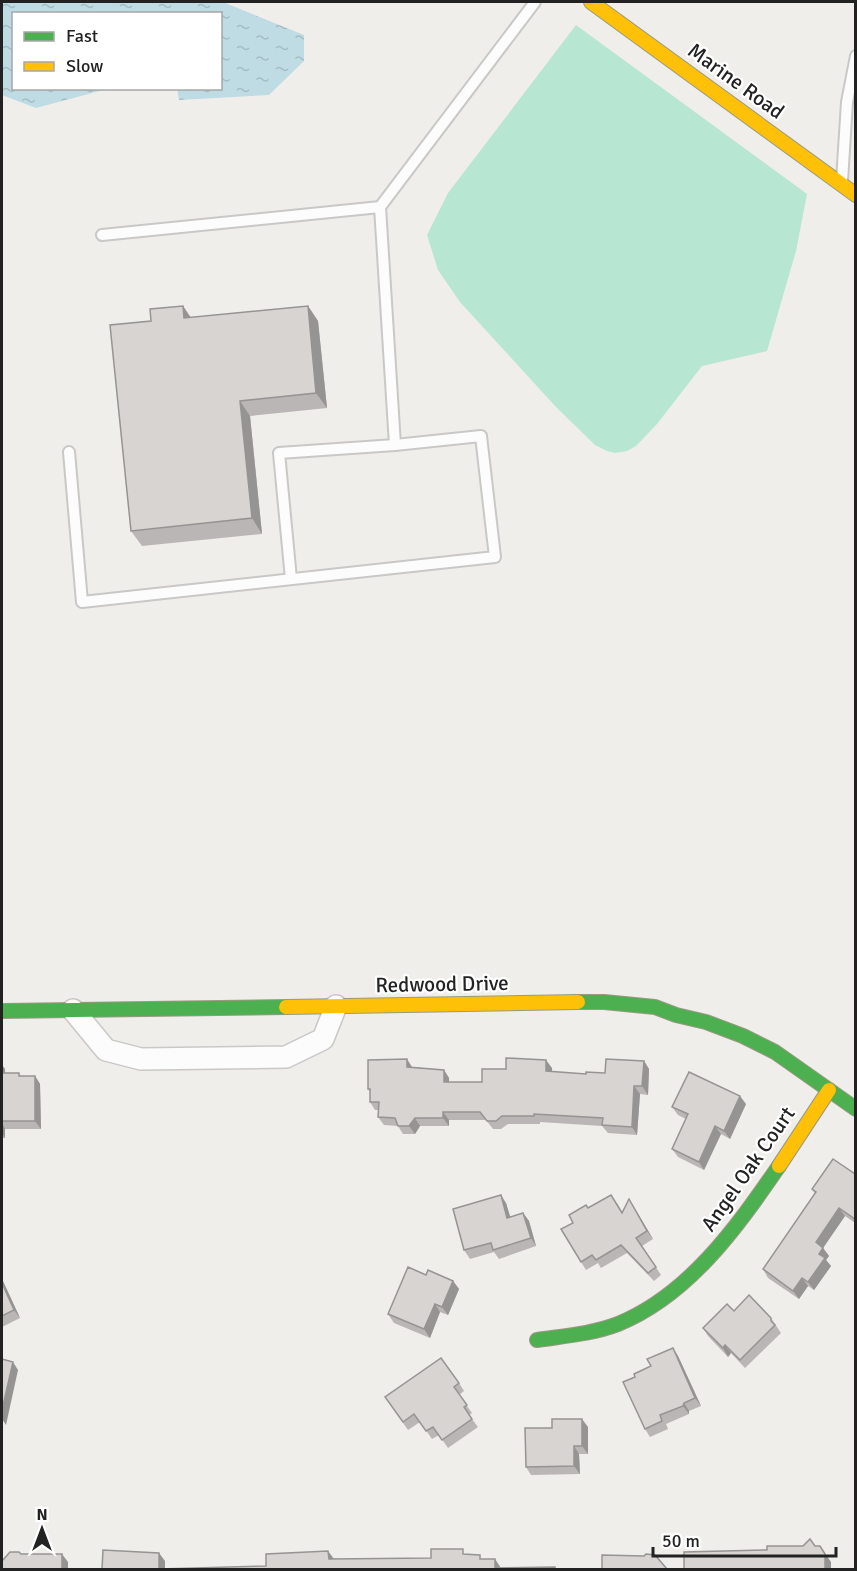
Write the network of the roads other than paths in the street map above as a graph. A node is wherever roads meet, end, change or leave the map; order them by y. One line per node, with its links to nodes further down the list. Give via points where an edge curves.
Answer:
1 (536, 2): 6 (lane)
2 (591, 2): 4 (street, Marine Road)
3 (855, 56): 4 (lane, via 847,102)
4 (842, 184): 5 (street, Marine Road)
5 (855, 195)
6 (380, 207): 7 (lane); 8 (lane)
7 (102, 235)
8 (395, 445): 10 (lane, via 279,453); 10 (lane, via 481,436 495,557)
9 (69, 452): 10 (lane, via 82,602)
10 (291, 579)
11 (336, 1006): 12 (street, Redwood Drive); 12 (street, via 323,1039 286,1057 141,1059 106,1050); 14 (street, Redwood Drive, via 604,1002 655,1007 743,1036 776,1052)
12 (73, 1010): 13 (street, Redwood Drive)
13 (2, 1011)
14 (829, 1090): 15 (street, Redwood Drive); 16 (street, Angel Oak Court, via 736,1227 717,1250 666,1296 624,1321)
15 (855, 1108)
16 (537, 1340)

